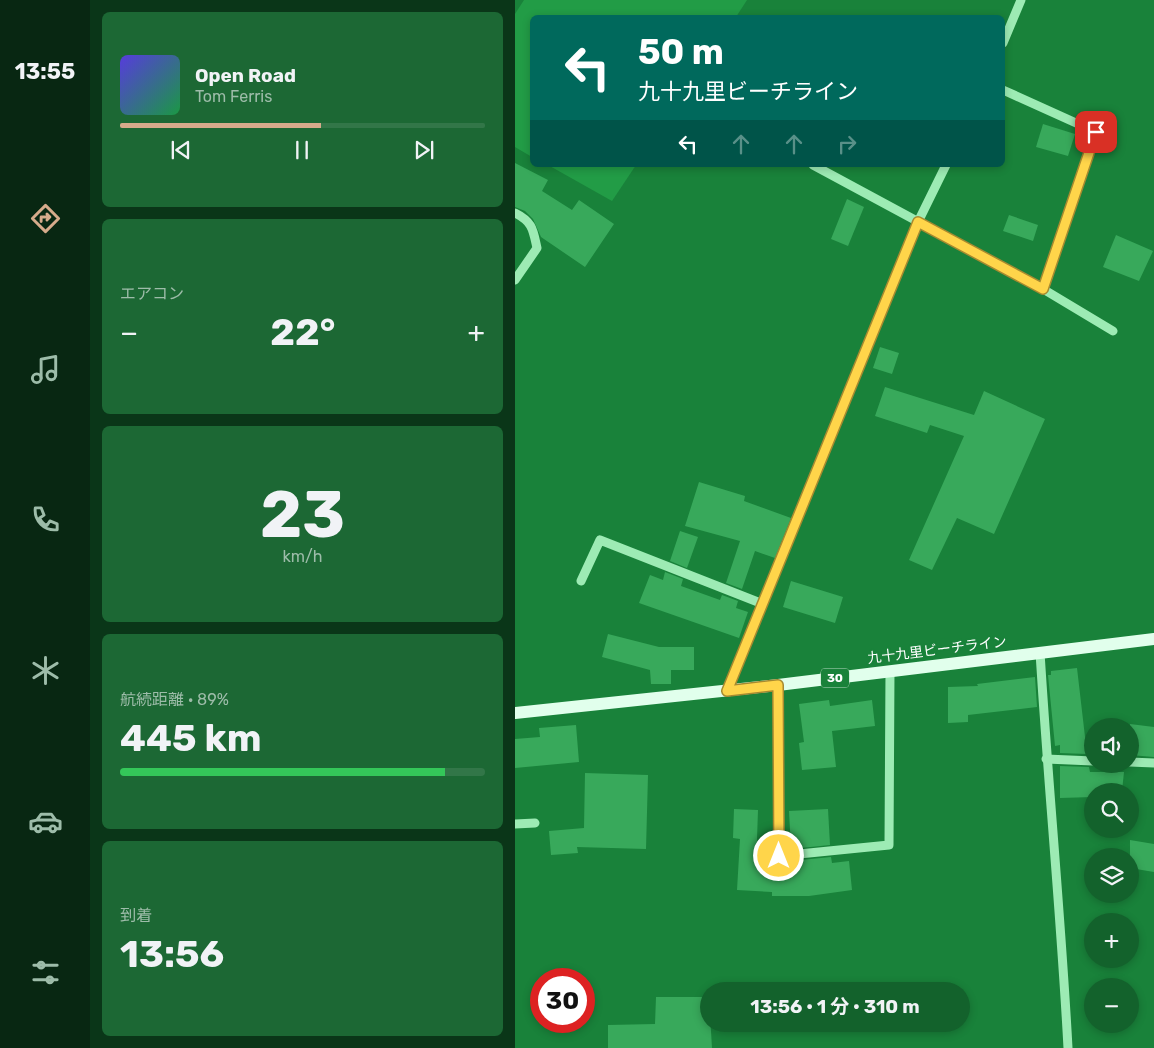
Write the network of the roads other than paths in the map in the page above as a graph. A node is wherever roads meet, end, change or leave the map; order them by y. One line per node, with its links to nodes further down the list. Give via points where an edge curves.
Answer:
1 (1021, 0): 2 (street)
2 (1005, 38)
3 (1005, 91): 9 (street, via 1096,132)
4 (817, 167): 7 (street)
5 (945, 167): 7 (street)
6 (515, 213): 8 (street, via 533,227 537,248)
7 (918, 222): 9 (street); 12 (street)
8 (515, 280)
9 (1043, 289): 10 (street)
10 (1113, 331)
11 (581, 581): 12 (street, via 600,540)
12 (763, 604): 17 (street)
13 (1154, 639): 14 (main road, 九十九里ビーチライン / 30)
14 (1040, 652): 15 (main road, 九十九里ビーチライン / 30); 19 (street)
15 (890, 671): 16 (main road, 九十九里ビーチライン / 30); 16 (street, via 889,845 779,856)
16 (778, 685): 17 (main road, 九十九里ビーチライン / 30)
17 (727, 691): 18 (main road, 九十九里ビーチライン / 30)
18 (515, 713)
19 (1047, 759): 20 (street); 25 (street)
20 (1084, 760)
21 (1139, 762): 22 (street)
22 (1154, 762)
23 (535, 822): 24 (street)
24 (515, 824)
25 (1068, 1048)

